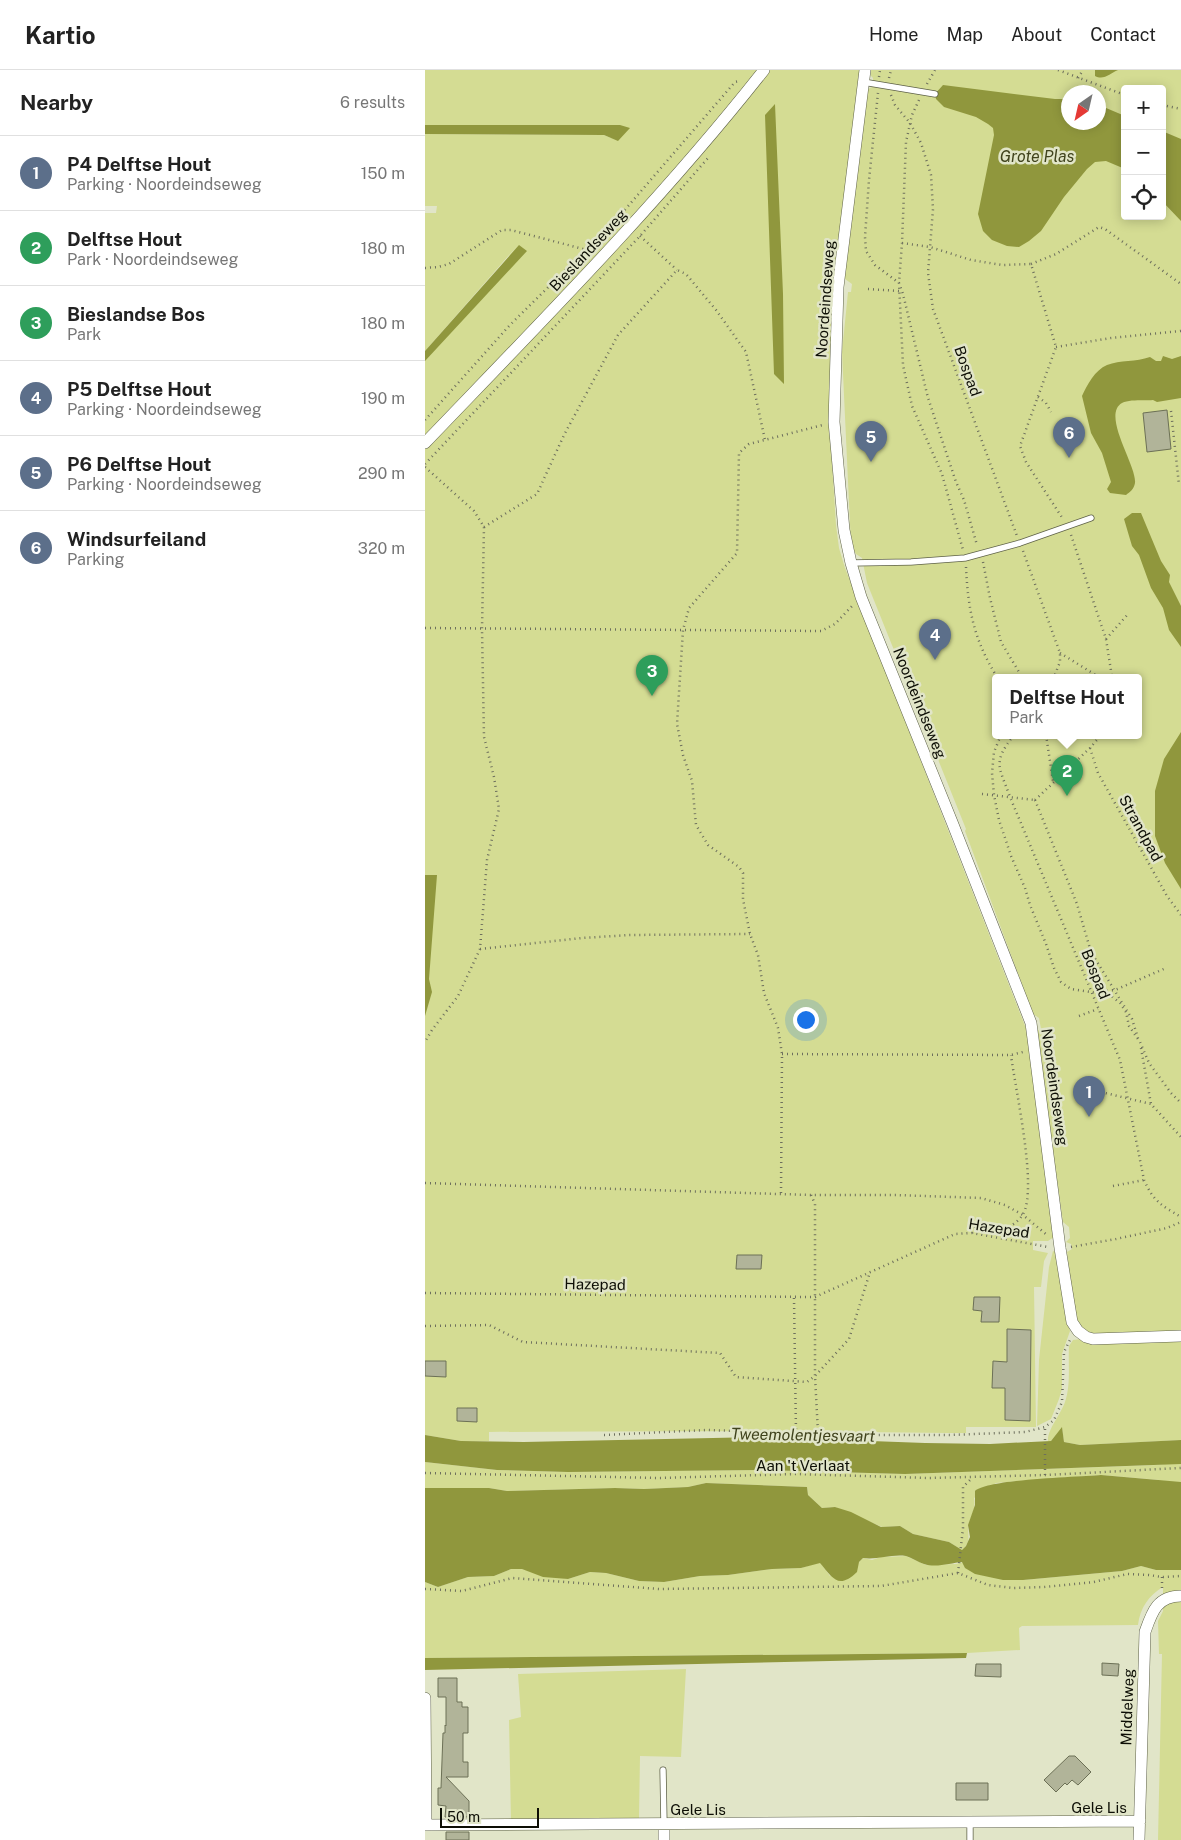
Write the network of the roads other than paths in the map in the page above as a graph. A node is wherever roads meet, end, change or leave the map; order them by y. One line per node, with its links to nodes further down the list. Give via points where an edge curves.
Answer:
1 (761, 74): 4 (street, Bieslandseweg, via 629,229)
2 (864, 76): 3 (lane, via 878,84); 6 (street, Noordeindseweg, via 838,287 834,422 844,530)
3 (935, 94)
4 (425, 444)
5 (1091, 518): 6 (lane, via 965,558)
6 (851, 563): 7 (street, Noordeindseweg, via 861,597 1031,1024 1072,1322 1078,1331 1093,1339)
7 (1181, 1336)
8 (1181, 1596): 11 (street, Middelweg, via 1162,1601 1152,1612 1145,1632)
9 (425, 1698): 14 (street, Gele Lis)
10 (663, 1770): 13 (lane)
11 (1139, 1821): 12 (street, Gele Lis); 17 (street, Middelweg)
12 (969, 1822): 13 (street, Gele Lis); 16 (lane)
13 (664, 1824): 14 (street, Gele Lis); 15 (street)
14 (425, 1825)
15 (664, 1840)
16 (970, 1840)
17 (1139, 1840)

